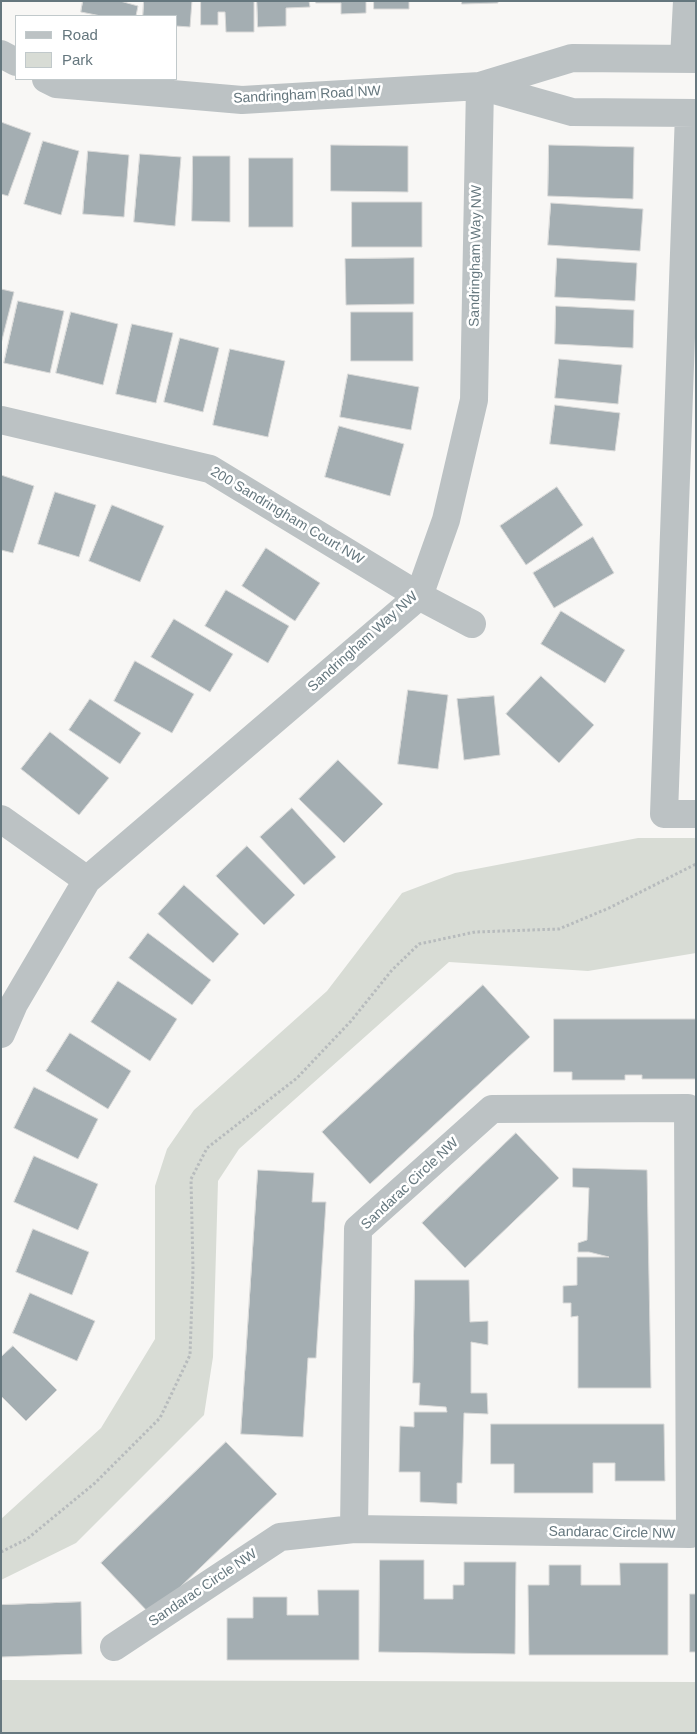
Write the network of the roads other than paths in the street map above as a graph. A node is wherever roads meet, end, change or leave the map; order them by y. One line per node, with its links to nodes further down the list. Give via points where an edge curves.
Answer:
1 (687, 1): 3 (street)
2 (1, 54): 4 (street)
3 (690, 59): 6 (street, Sandringham Road NW, via 572,58)
4 (15, 61)
5 (48, 80): 6 (street, Sandringham Road NW, via 56,84 242,100)
6 (480, 86): 7 (street, Sandringham Road NW, via 572,112); 9 (street, Sandringham Way NW, via 474,400 446,520)
7 (692, 113): 11 (street, via 664,814)
8 (1, 420): 9 (street, 200 Sandringham Court NW, via 210,469)
9 (419, 596): 10 (street, 200 Sandringham Court NW); 13 (street, Sandringham Way NW)
10 (472, 624)
11 (696, 814)
12 (1, 819): 13 (street)
13 (87, 880): 14 (street, Sandringham Way NW, via 14,1004)
14 (1, 1034)
15 (692, 1108): 16 (street, Sandarac Circle NW); 18 (street, Sandarac Circle NW, via 492,1108 358,1229)
16 (692, 1297): 17 (street, Sandarac Circle NW)
17 (693, 1336): 19 (street, Sandarac Circle NW)
18 (354, 1529): 19 (street, Sandarac Circle NW); 20 (street, Sandarac Circle NW, via 280,1537)
19 (693, 1537)
20 (114, 1647)

